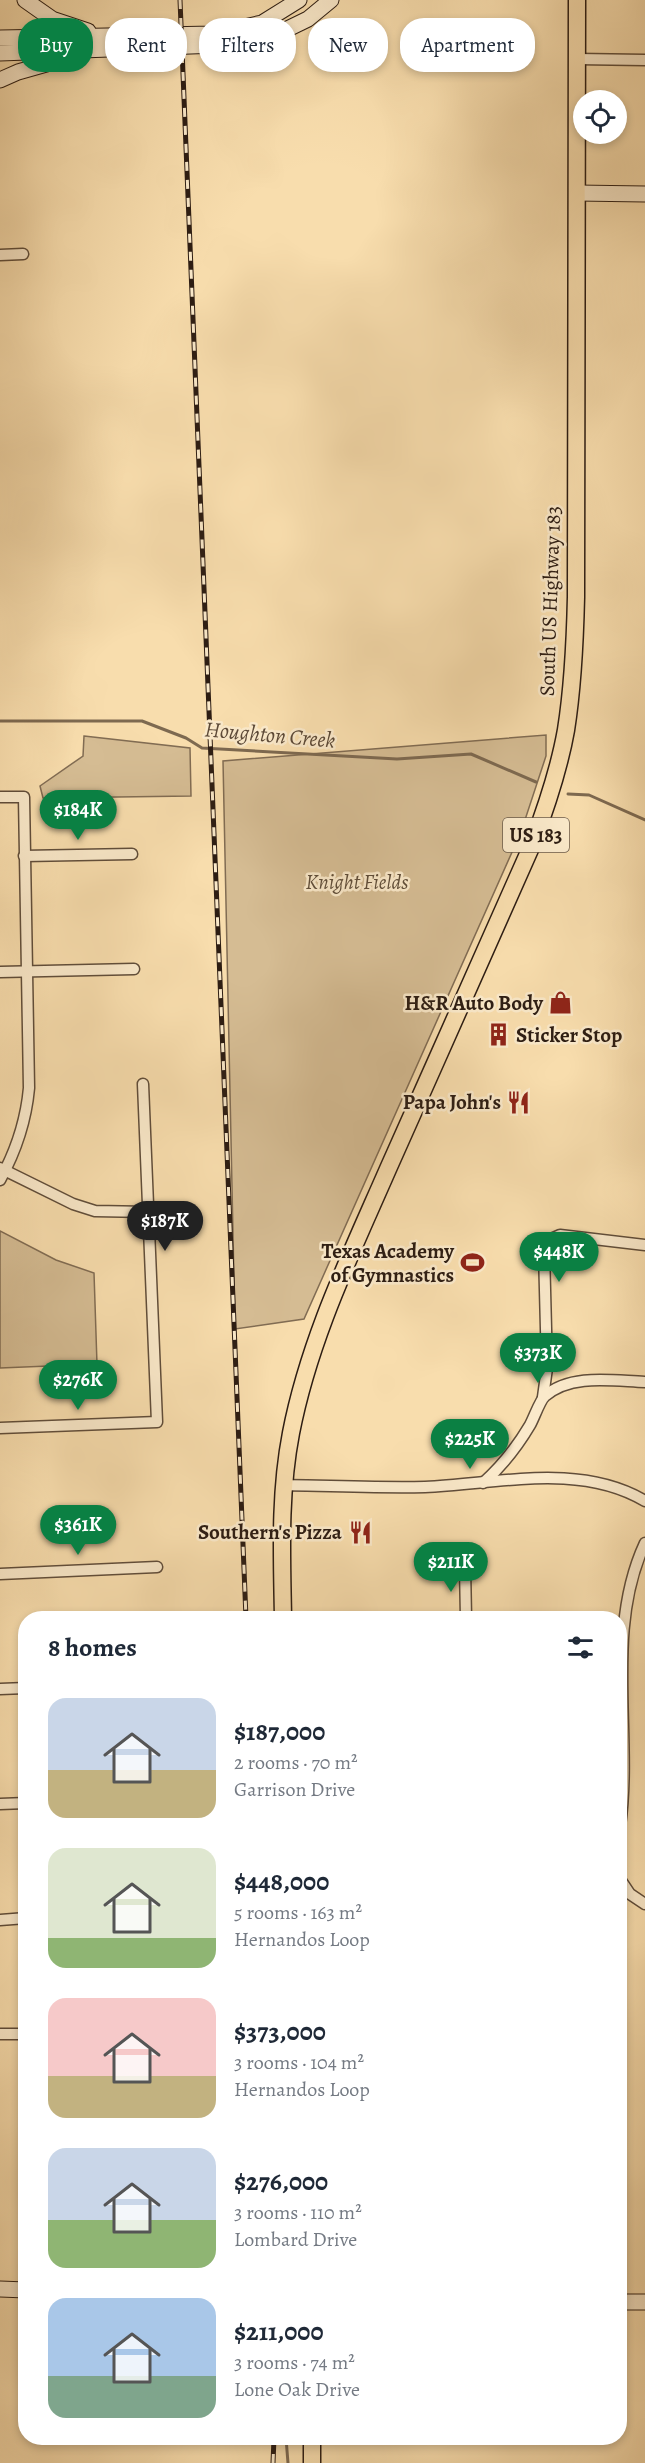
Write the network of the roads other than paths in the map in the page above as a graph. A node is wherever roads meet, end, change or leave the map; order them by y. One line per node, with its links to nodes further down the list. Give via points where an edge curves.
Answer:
1 (25, 0): 7 (street, via 52,19)
2 (299, 0): 5 (street, via 262,23 236,30)
3 (331, 0): 11 (street, via 308,19 267,39)
4 (577, 0): 13 (main road, US 183)
5 (187, 34)
6 (0, 38): 8 (street)
7 (105, 41)
8 (105, 42)
9 (105, 42): 12 (street)
10 (105, 43): 15 (street)
11 (187, 43)
12 (0, 53)
13 (577, 58): 14 (street); 16 (main road, South US Highway 183 / US 183)
14 (645, 60)
15 (0, 80)
16 (576, 193): 17 (street); 34 (main road, South US Highway 183 / US 183, via 576,597 566,731 552,791 532,846 320,1326 291,1433)
17 (645, 194)
18 (23, 254): 19 (street)
19 (0, 255)
20 (0, 797): 22 (street, via 24,797)
21 (132, 854): 22 (street)
22 (24, 856): 24 (street)
23 (134, 969): 24 (street)
24 (28, 971): 25 (street); 27 (street, via 28,1104 22,1131)
25 (0, 972)
26 (143, 1084): 28 (street)
27 (2, 1173): 28 (street, via 95,1211)
28 (149, 1212): 32 (street, via 157,1422)
29 (645, 1245): 31 (street, via 560,1235 545,1245 547,1368)
30 (645, 1383): 31 (street, via 578,1382)
31 (543, 1397): 33 (street, via 522,1438)
32 (0, 1428)
33 (483, 1483): 34 (street); 35 (street, via 594,1481 619,1488)
34 (283, 1485): 40 (main road, South US Highway 183 / US 183)
35 (645, 1502)
36 (645, 1543): 42 (street)
37 (157, 1567): 39 (street)
38 (465, 1567): 41 (street)
39 (0, 1574)
40 (283, 1611)
41 (466, 1611)
42 (626, 1611)
43 (18, 1688): 44 (street)
44 (0, 1689)
45 (18, 1803): 46 (street)
46 (0, 1804)
47 (627, 1890): 48 (street)
48 (645, 1904)
49 (18, 1919): 50 (street)
50 (0, 1920)
51 (0, 2034): 52 (street)
52 (18, 2034)
53 (0, 2289): 54 (street)
54 (18, 2290)
55 (627, 2302): 56 (street)
56 (645, 2302)
57 (312, 2445): 58 (main road)
58 (312, 2463)

